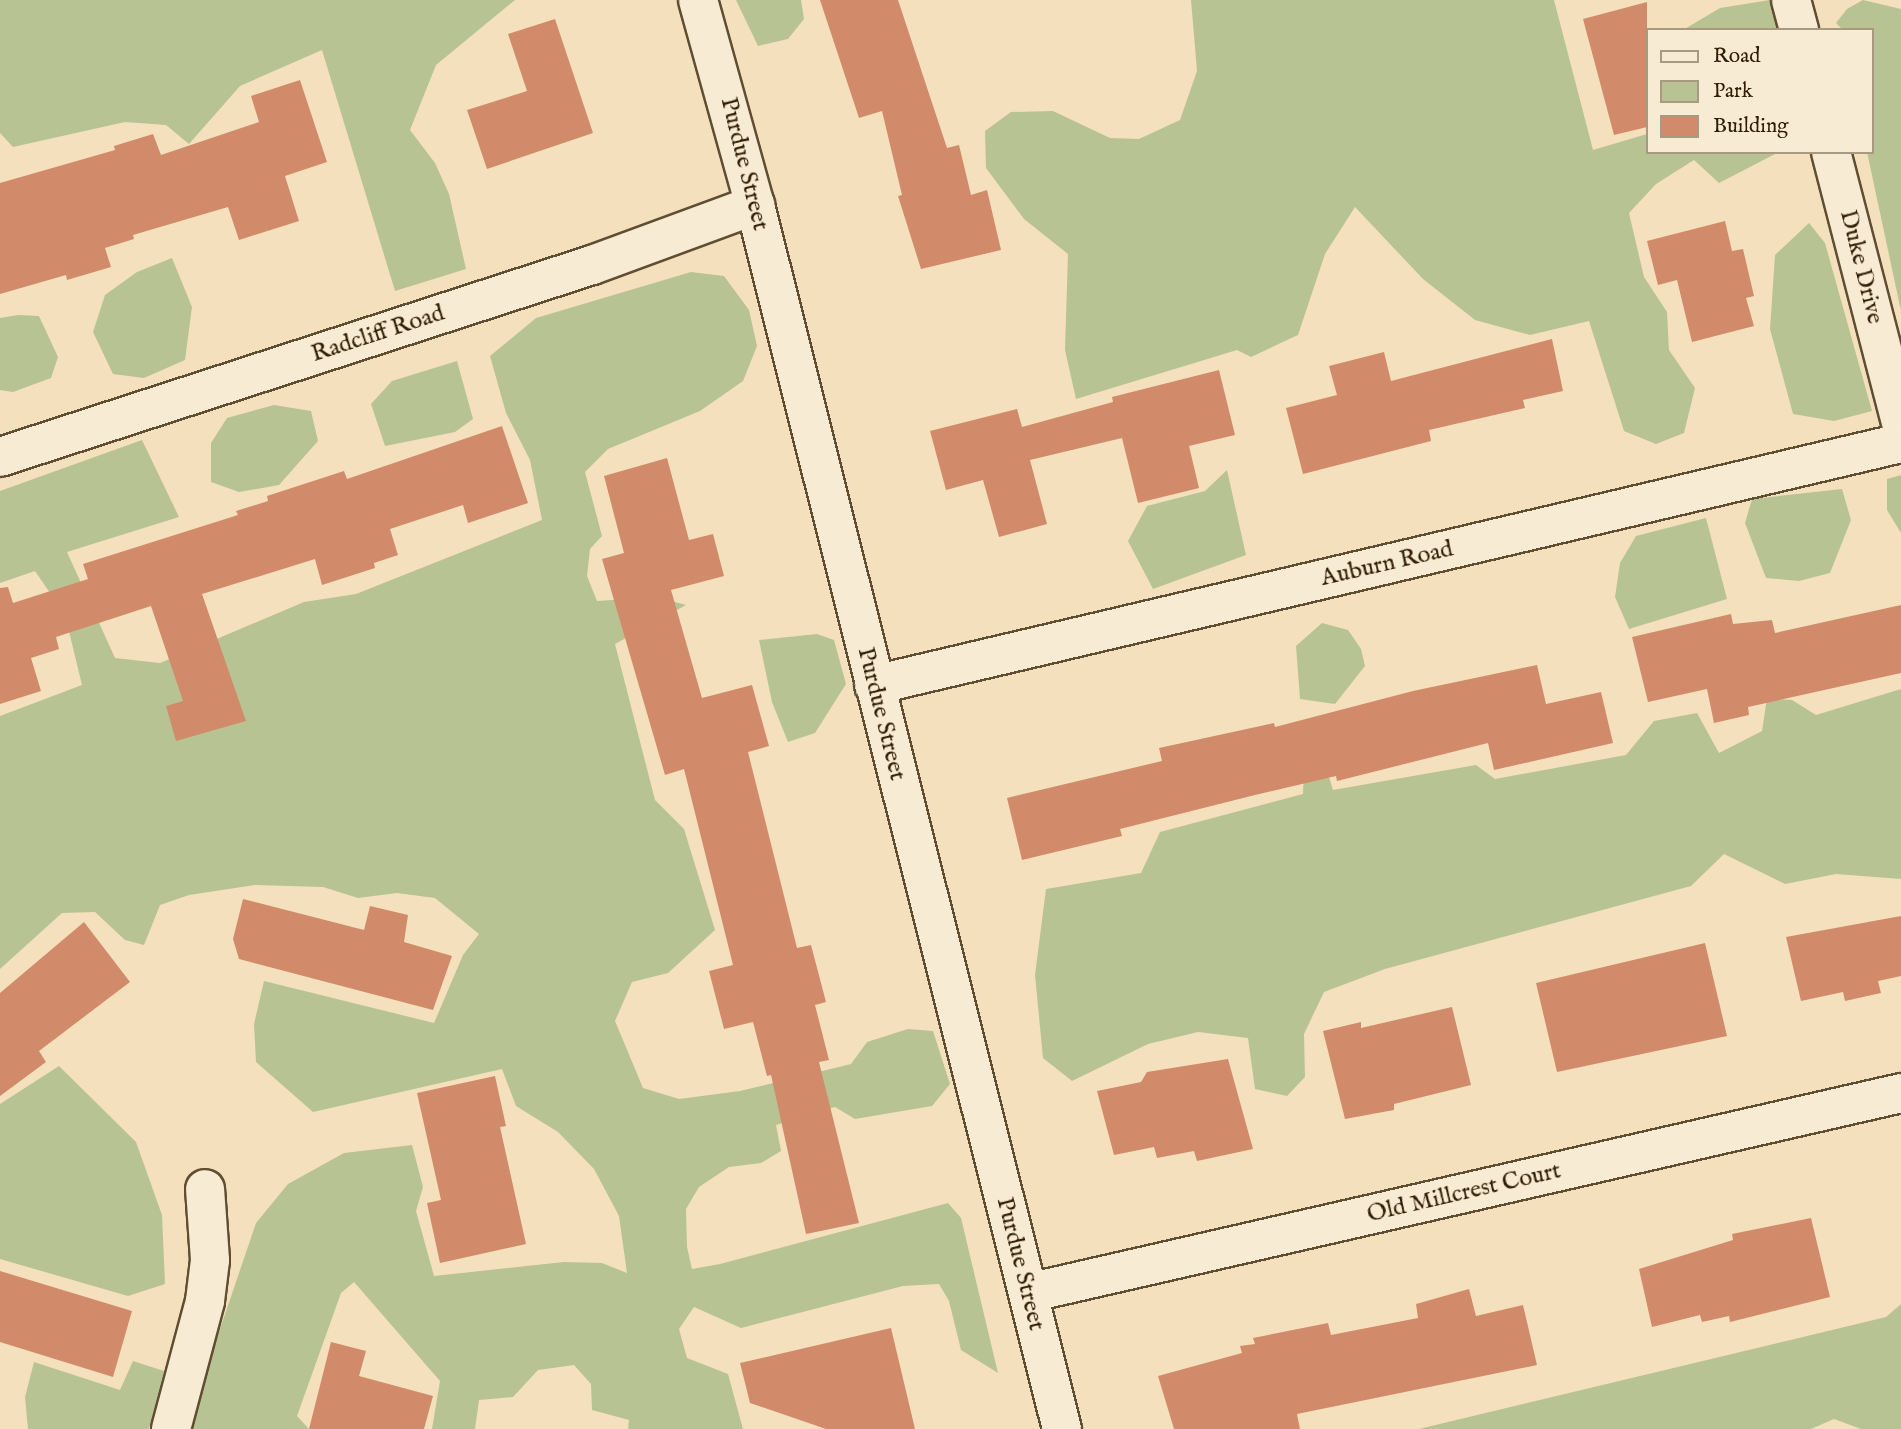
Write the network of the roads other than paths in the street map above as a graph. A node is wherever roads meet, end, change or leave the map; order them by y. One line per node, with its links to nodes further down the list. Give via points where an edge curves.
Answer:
1 (698, 0): 5 (street, Purdue Street)
2 (1791, 0): 3 (street)
3 (1798, 28)
4 (1833, 154): 6 (street, Duke Drive)
5 (755, 205): 8 (street, Radcliff Road, via 592,265); 9 (street, Purdue Street)
6 (1901, 423)
7 (1901, 443): 9 (street, Auburn Road)
8 (0, 457)
9 (874, 685): 12 (street, Purdue Street)
10 (1901, 1093): 12 (street, Old Millcrest Court)
11 (205, 1189): 13 (street, via 210,1260 205,1301)
12 (1028, 1293): 14 (street, Purdue Street)
13 (170, 1429)
14 (1062, 1429)

